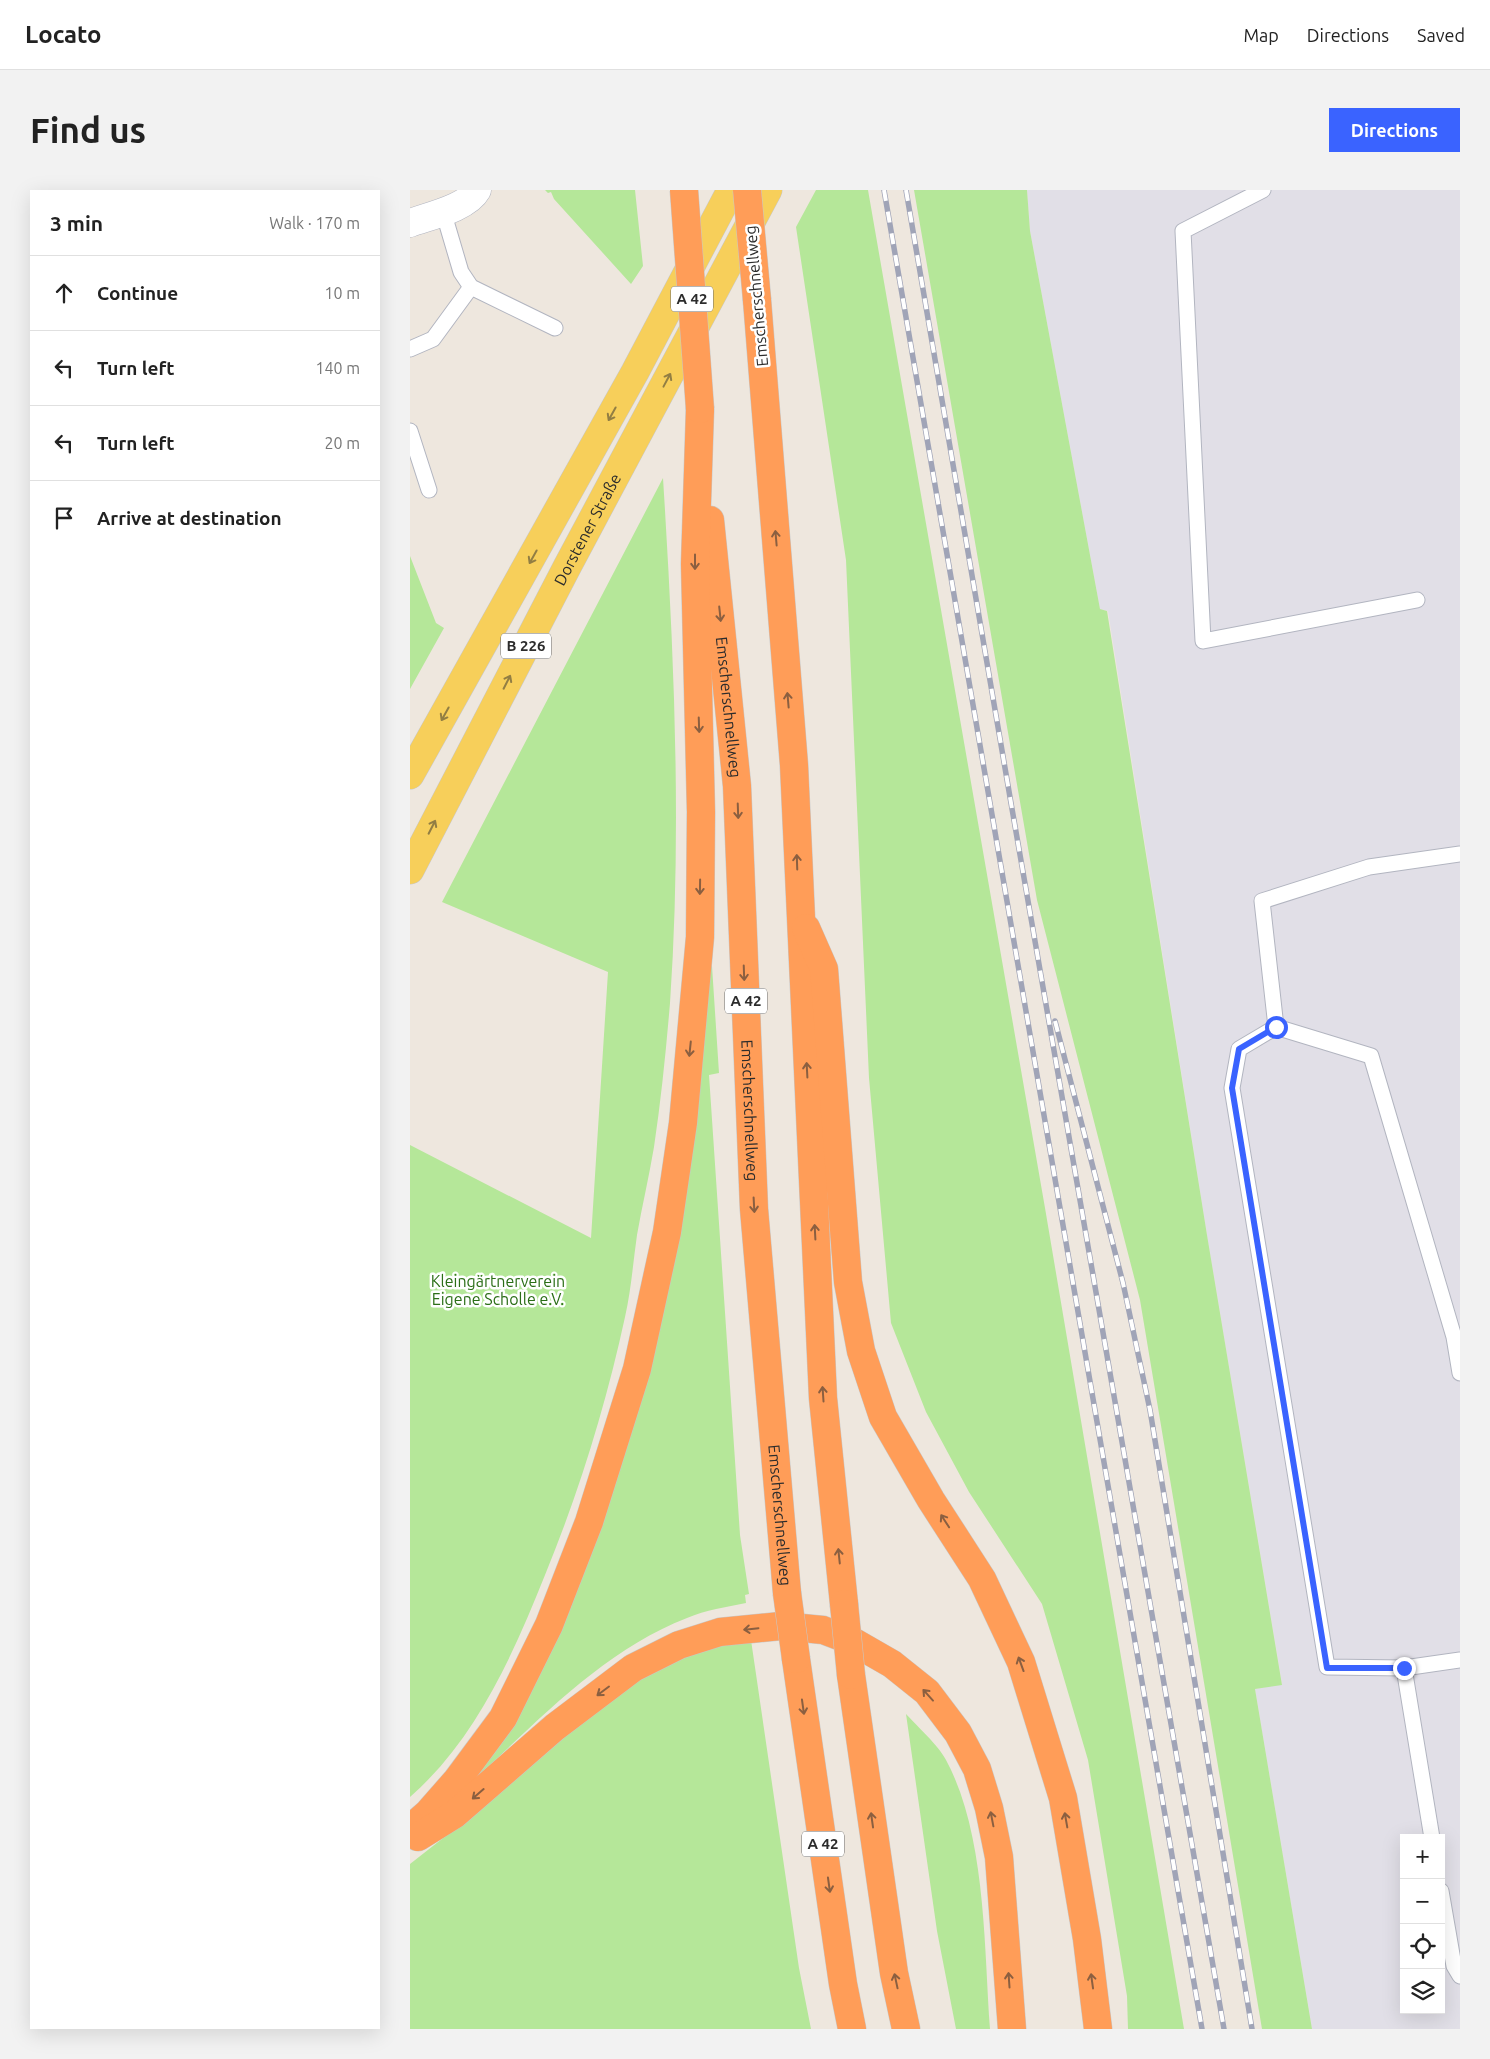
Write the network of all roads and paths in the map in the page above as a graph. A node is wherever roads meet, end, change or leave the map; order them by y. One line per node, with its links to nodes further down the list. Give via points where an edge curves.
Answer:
1 (477, 190): 7 (street, via 466,202)
2 (684, 190): 12 (highway, Emscherschnellweg / A 42, bridge)
3 (730, 190): 16 (main road, Dorstener Straße / B 226, one-way to 16, via 631,380)
4 (748, 190): 19 (highway, Emscherschnellweg, one-way to 4, bridge, via 794,765)
5 (768, 190): 18 (main road, Dorstener Straße / B 226, one-way to 5, via 566,567)
6 (1263, 190): 15 (lane, via 1184,230 1202,641)
7 (443, 211): 8 (street); 9 (lane, via 461,272)
8 (410, 223)
9 (471, 287): 10 (lane); 11 (lane, via 433,339)
10 (555, 328)
11 (410, 349)
12 (700, 409): 24 (highway, one-way to 24, via 695,564 702,812 700,937 683,1123 667,1232 637,1369 589,1522 549,1625 503,1718 456,1780); 29 (highway, Emscherschnellweg / A 42, one-way to 29, bridge, via 737,786 754,1209 787,1593)
13 (410, 431): 14 (lane)
14 (429, 490)
15 (1417, 600)
16 (410, 775)
17 (1460, 854): 20 (lane, via 1369,866 1262,901)
18 (410, 870)
19 (799, 911): 30 (highway, Emscherschnellweg, one-way to 19, bridge, via 894,1973 851,1676 823,1398); 32 (highway, one-way to 19, via 1087,1939 1063,1798 1021,1662 982,1579 883,1417 861,1351 848,1282 824,969)
20 (1276, 1027): 21 (lane, via 1371,1056 1454,1337); 23 (lane, via 1239,1049 1232,1088 1327,1668)
21 (1460, 1373)
22 (1460, 1660): 23 (lane)
23 (1404, 1668): 25 (lane)
24 (410, 1830)
25 (1431, 1834)
26 (410, 1842): 31 (highway, one-way to 26, via 999,1857 990,1808 977,1769 958,1733 926,1692 892,1664 852,1641 823,1630 781,1626 720,1632 679,1645 633,1668 555,1727 454,1814)
27 (1445, 1914): 28 (lane, via 1454,1966)
28 (1460, 1976)
29 (852, 2029)
30 (906, 2029)
31 (1012, 2029)
32 (1098, 2029)

